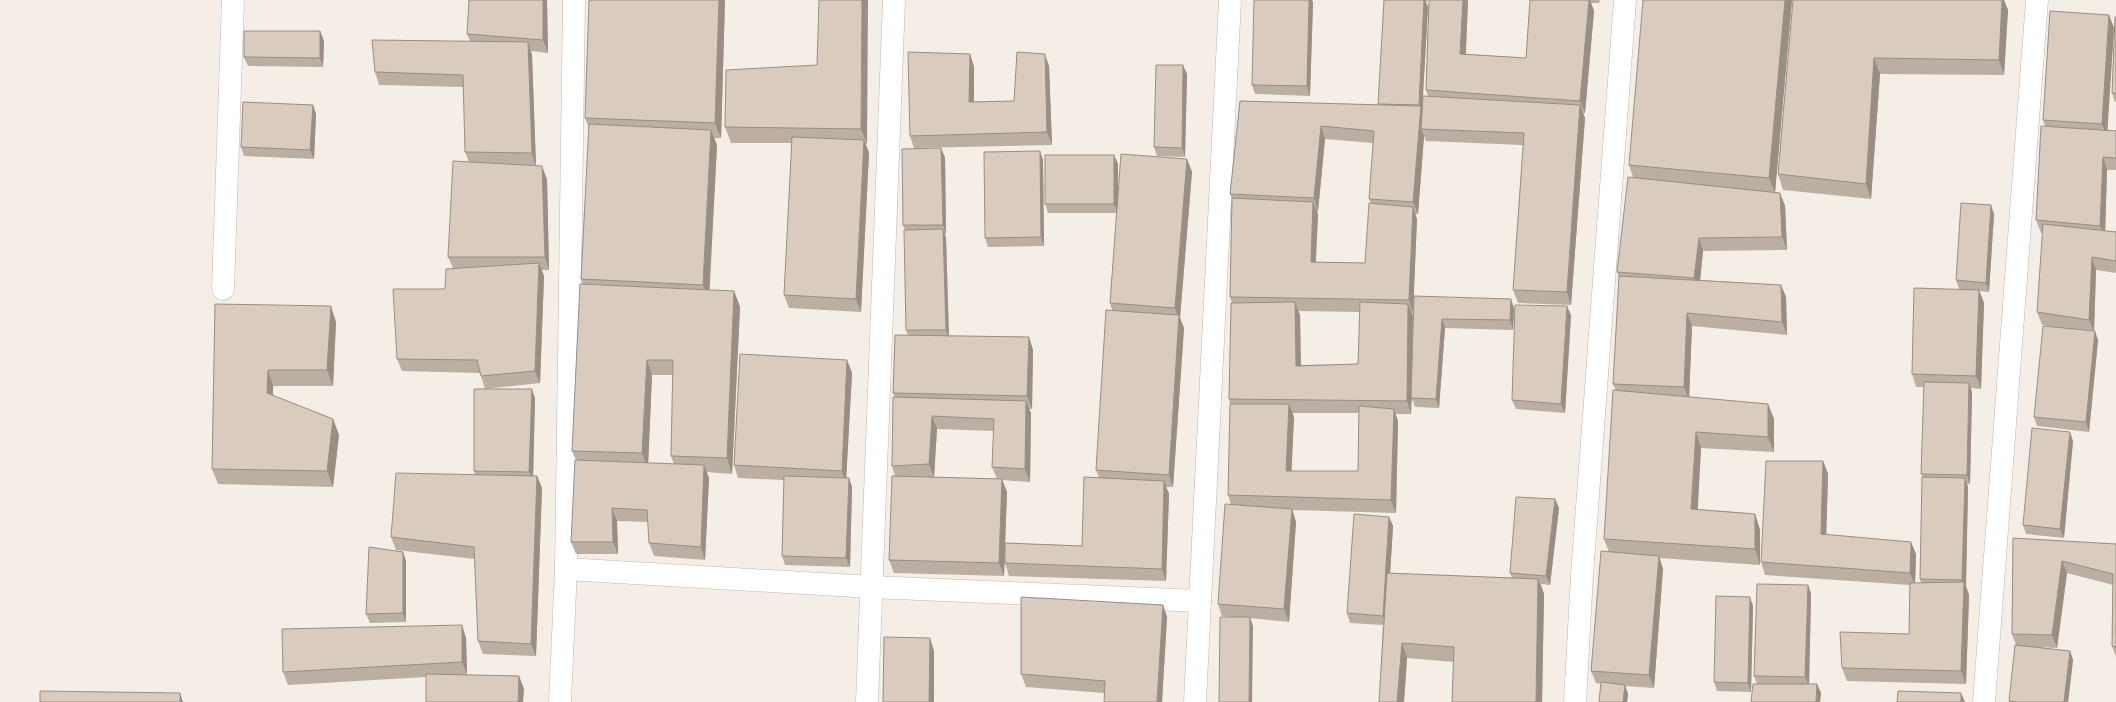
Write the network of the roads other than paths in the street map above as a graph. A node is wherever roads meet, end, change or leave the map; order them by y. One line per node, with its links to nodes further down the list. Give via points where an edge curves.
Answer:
1 (233, 0): 7 (street)
2 (574, 0): 8 (street)
3 (894, 0): 9 (street)
4 (1230, 0): 10 (street)
5 (1625, 0): 14 (street, via 1582,575)
6 (2037, 0): 15 (street)
7 (223, 289)
8 (566, 569): 9 (street); 11 (street)
9 (872, 586): 10 (street); 12 (street)
10 (1200, 601): 13 (street)
11 (560, 702)
12 (867, 702)
13 (1196, 702)
14 (1575, 702)
15 (1984, 702)

